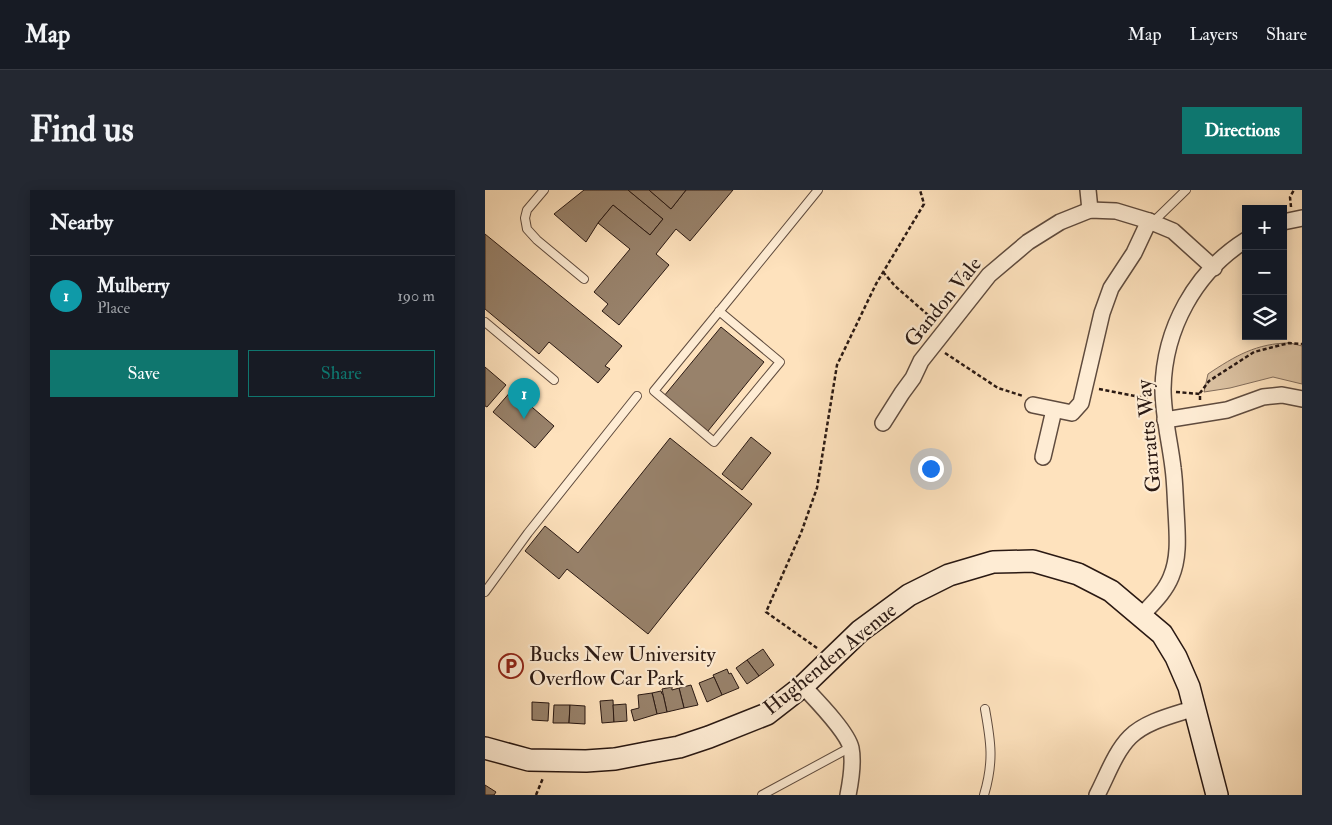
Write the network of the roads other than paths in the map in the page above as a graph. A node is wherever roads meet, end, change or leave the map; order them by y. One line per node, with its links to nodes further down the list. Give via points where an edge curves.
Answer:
1 (544, 190): 11 (lane, via 527,210 527,229)
2 (818, 190): 12 (lane)
3 (1088, 190): 5 (street)
4 (1186, 190): 8 (lane)
5 (1090, 210): 8 (street, Gandon Vale, via 1116,212); 20 (street, Gandon Vale, via 1059,222 1028,242 989,275 921,361)
6 (1302, 218): 7 (street)
7 (1287, 221)
8 (1150, 222): 10 (street, Gandon Vale, via 1173,231); 18 (street, via 1111,288 1081,403 1072,412)
9 (1242, 243): 10 (street, Garratts Way, via 1227,252)
10 (1214, 268): 19 (street, Garratts Way, via 1196,287 1177,319 1165,356)
11 (584, 279)
12 (719, 311): 12 (lane, via 654,391 714,442 780,362)
13 (485, 322): 14 (lane)
14 (554, 380)
15 (637, 396): 22 (lane)
16 (1302, 399): 19 (street, via 1282,395 1263,397 1227,410)
17 (1029, 401): 18 (street)
18 (1054, 410): 21 (street)
19 (1165, 420): 23 (street, Garratts Way, via 1174,470 1177,561 1165,590)
20 (883, 423)
21 (1043, 458)
22 (485, 592)
23 (1141, 616): 24 (street, Hughenden Avenue, via 1111,591 1077,574 1033,562 993,562 949,575 909,595 859,631); 25 (street, Hughenden Avenue, via 1162,634 1176,657)
24 (803, 686): 27 (street, via 834,720); 28 (street, Hughenden Avenue, via 767,714 709,738 670,749 615,759 550,761 529,760)
25 (1195, 708): 32 (street, via 1143,727 1131,736 1121,748); 33 (street, Hughenden Avenue)
26 (985, 709): 31 (lane, via 992,752)
27 (851, 747): 29 (lane); 30 (street, via 852,777)
28 (485, 748)
29 (762, 795)
30 (848, 795)
31 (983, 795)
32 (1097, 795)
33 (1217, 795)

